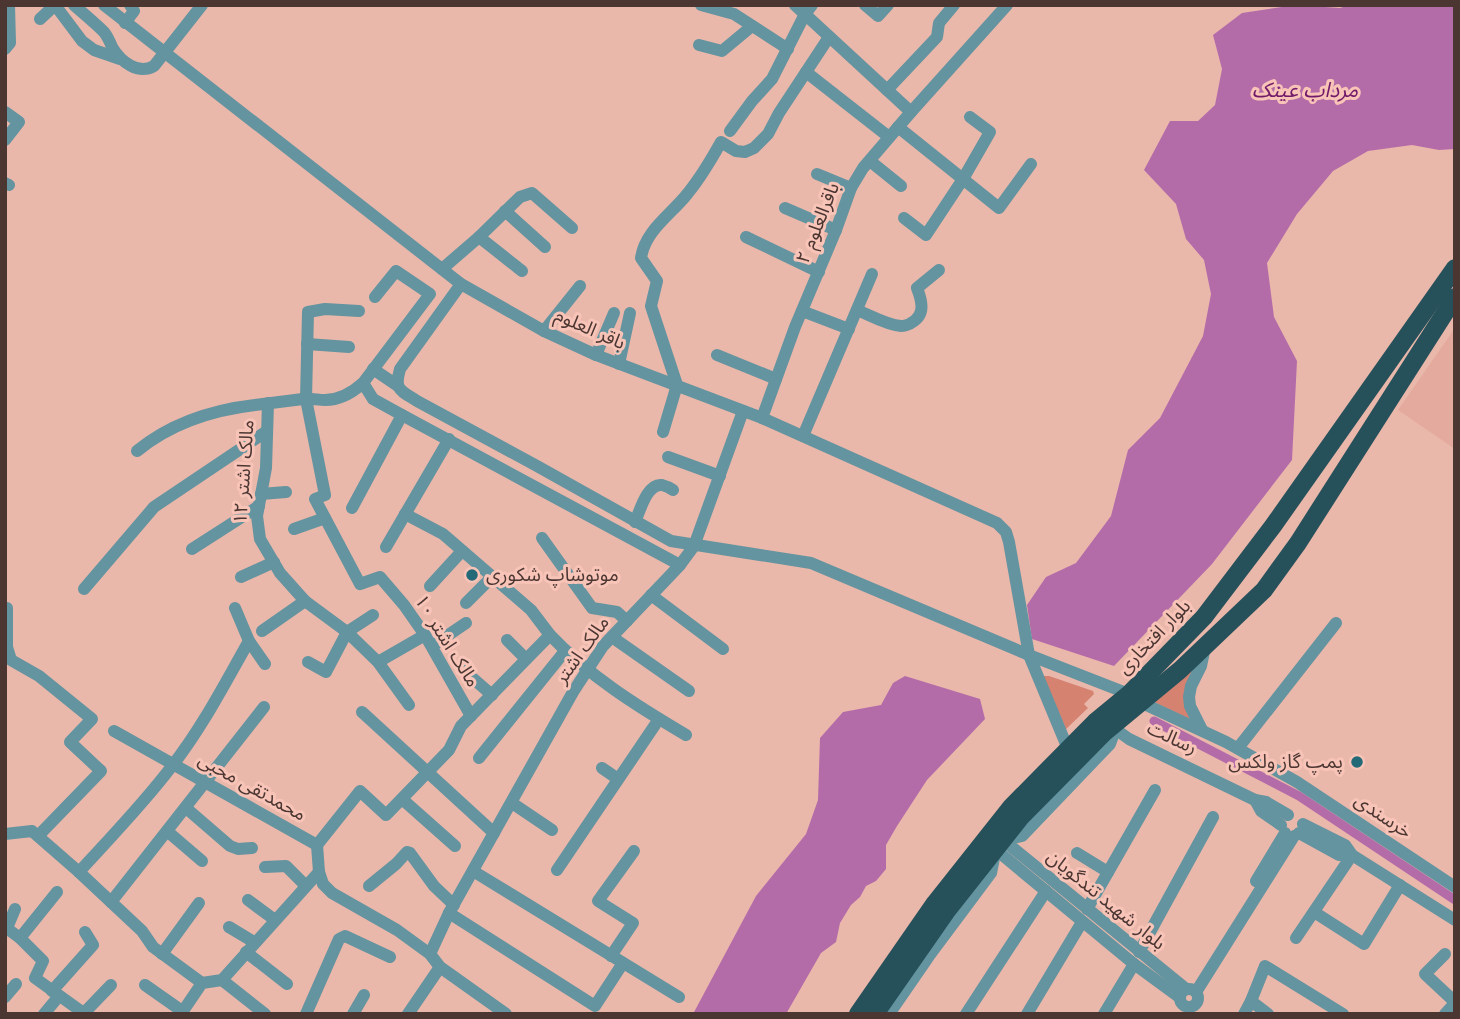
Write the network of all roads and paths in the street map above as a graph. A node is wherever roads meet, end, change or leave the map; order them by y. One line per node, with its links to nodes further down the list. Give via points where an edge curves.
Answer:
1 (9, 5): 17 (street, via 10,43)
2 (74, 5): 20 (street, via 106,34)
3 (104, 5): 13 (street, باقر العلوم)
4 (130, 5): 13 (street, via 134,11)
5 (202, 5): 19 (street)
6 (701, 5): 14 (street, via 734,14)
7 (865, 5): 8 (street, via 878,16)
8 (888, 5)
9 (954, 5): 22 (street, via 939,23 937,37)
10 (1007, 5): 24 (street, باقرالعلوم ۲)
11 (804, 8): 15 (street); 18 (street)
12 (40, 19): 20 (street, via 55,5 82,41)
13 (125, 23): 19 (street, باقر العلوم)
14 (752, 26): 16 (street, via 722,51); 18 (street)
15 (829, 37): 21 (street); 22 (street)
16 (699, 45)
17 (5, 49)
18 (788, 49): 26 (street, via 772,79)
19 (164, 52): 20 (street, via 148,69); 44 (street, باقر العلوم)
20 (124, 61)
21 (806, 72): 27 (street); 68 (street, via 768,134 754,148 736,151 721,142 705,170 650,234 643,249 641,258 657,281 651,306)
22 (887, 90): 24 (street)
23 (5, 112): 28 (street, via 19,122)
24 (911, 112): 27 (street, باقرالعلوم ۲)
25 (970, 117): 32 (street, via 990,132)
26 (730, 131)
27 (894, 132): 29 (street, باقرالعلوم ۲); 32 (street)
28 (5, 140)
29 (870, 161): 33 (street); 34 (street, باقرالعلوم ۲)
30 (1031, 164): 32 (street, via 999,208)
31 (817, 174): 34 (street)
32 (963, 179): 37 (street, via 926,235)
33 (901, 186)
34 (851, 188): 39 (street, باقرالعلوم ۲)
35 (785, 208): 39 (street)
36 (505, 211): 38 (street, via 532,193); 40 (street); 42 (street)
37 (904, 218)
38 (572, 228)
39 (836, 230): 47 (street, باقرالعلوم ۲)
40 (479, 237): 44 (street); 46 (street)
41 (746, 237): 47 (street)
42 (545, 247)
43 (1455, 268): 90 (highway, بلوار افتخاری)
44 (442, 269): 49 (street, باقر العلوم)
45 (939, 270): 53 (street, via 918,288 923,308 910,324 902,326)
46 (522, 271)
47 (819, 272): 55 (street, باقرالعلوم ۲)
48 (872, 274): 53 (street)
49 (461, 284): 59 (street, باقر العلوم); 65 (street, via 400,369)
50 (580, 286): 59 (street)
51 (375, 297): 65 (street, via 396,271 430,294)
52 (1455, 297): 93 (highway, بلوار افتخاری)
53 (857, 310): 58 (street)
54 (359, 311): 60 (street, مالک اشتر ۱۰, via 308,312)
55 (802, 311): 58 (street); 66 (street, باقرالعلوم ۲)
56 (614, 313): 62 (street)
57 (630, 313): 64 (street)
58 (849, 329): 76 (street)
59 (544, 331): 62 (street, باقر العلوم)
60 (307, 344): 61 (street); 69 (street, مالک اشتر ۱۰)
61 (349, 347)
62 (596, 355): 64 (street, باقر العلوم)
63 (717, 355): 66 (street)
64 (620, 364): 68 (street, باقر العلوم)
65 (386, 378): 67 (street); 78 (street, via 428,408)
66 (776, 379): 73 (street, باقرالعلوم ۲)
67 (363, 383): 69 (street, via 337,399); 72 (street, via 373,399)
68 (677, 385): 71 (street, باقر العلوم); 75 (street)
69 (306, 399): 70 (street); 88 (street, مالک اشتر ۱۰, via 325,495 315,499)
70 (268, 403): 74 (street, مالک اشتر ۱۲); 79 (street, via 222,410 177,425)
71 (743, 411): 73 (street, باقر العلوم); 82 (street, مالک اشتر)
72 (402, 415): 77 (street); 86 (street)
73 (762, 418): 76 (street, باقر العلوم)
74 (267, 431): 85 (street, مالک اشتر ۱۲); 104 (street, via 154,507)
75 (663, 432)
76 (803, 436): 125 (street, باقر العلوم, via 996,523 1006,532)
77 (449, 439): 81 (street); 87 (street)
78 (505, 448): 81 (street); 89 (street)
79 (136, 451)
80 (668, 457): 82 (street)
81 (494, 465): 99 (street)
82 (720, 476): 94 (street, مالک اشتر)
83 (673, 490): 89 (street, via 653,487)
84 (286, 492): 85 (street)
85 (260, 500): 96 (street); 98 (street, مالک اشتر ۱۲, via 260,538)
86 (352, 508)
87 (405, 514): 95 (street); 97 (street, via 443,534)
88 (325, 519): 91 (street); 121 (street, مالک اشتر ۱۰, via 360,584 380,577)
89 (635, 522): 94 (street, via 671,541)
90 (1273, 526): 93 (highway, via 1277,544 1287,548); 100 (highway, بلوار افتخاری)
91 (294, 529)
92 (542, 538): 112 (street, via 592,608 617,612)
93 (1298, 543): 105 (highway, بلوار افتخاری)
94 (694, 545): 99 (street, مالک اشتر); 125 (street, via 811,563)
95 (386, 547)
96 (192, 548)
97 (462, 551): 102 (street); 103 (street)
98 (274, 562): 101 (street); 107 (street, مالک اشتر ۱۲)
99 (680, 565): 106 (street, مالک اشتر)
100 (1241, 570): 105 (highway, via 1249,568 1260,574); 134 (highway, بلوار افتخاری)
101 (241, 577)
102 (492, 577): 108 (street); 117 (street, via 531,610)
103 (430, 586)
104 (84, 589)
105 (1264, 590): 122 (highway, بلوار افتخاری)
106 (651, 595): 112 (street, مالک اشتر); 123 (street)
107 (305, 600): 115 (street); 116 (street, مالک اشتر ۱۲)
108 (466, 603)
109 (7, 608): 162 (street, via 11,660 39,676 92,719 70,742 101,771)
110 (235, 608): 120 (street)
111 (373, 615): 116 (street)
112 (627, 621): 118 (street, مالک اشتر)
113 (466, 623): 121 (street)
114 (1336, 623): 144 (street)
115 (262, 631)
116 (347, 632): 127 (street, via 326,672); 128 (street, مالک اشتر ۱۲)
117 (550, 635): 124 (street); 126 (street)
118 (612, 637): 131 (street, مالک اشتر); 132 (street)
119 (507, 640): 126 (street)
120 (249, 641): 129 (street); 147 (street)
121 (428, 641): 128 (street); 138 (street, مالک اشتر ۱۰)
122 (1205, 647): 134 (highway, بلوار افتخاری); 141 (street, via 1189,696)
123 (723, 649)
124 (565, 651): 131 (street); 146 (street)
125 (1029, 655): 134 (street); 145 (street, باقر العلوم)
126 (526, 659): 133 (street)
127 (308, 662)
128 (378, 662): 135 (street, مالک اشتر ۱۲)
129 (265, 664)
130 (463, 665): 133 (street)
131 (588, 670): 139 (street); 154 (street, مالک اشتر)
132 (688, 691)
133 (492, 695): 138 (street)
134 (1134, 698): 140 (highway, بلوار افتخاری); 141 (street, خرسندی); 145 (highway, بلوار افتخاری, via 1095,722)
135 (409, 705)
136 (264, 707): 151 (street)
137 (362, 712): 149 (street)
138 (471, 716): 149 (street, via 449,750)
139 (659, 719): 143 (street); 150 (street)
140 (1111, 726): 157 (street, رسالت, via 1255,800 1261,811); 163 (highway, بلوار افتخاری)
141 (1202, 730): 144 (street, خرسندی)
142 (114, 731): 147 (street, محمدتقی محبی)
143 (685, 734)
144 (1238, 748): 181 (street, خرسندی)
145 (1068, 749): 228 (highway, بلوار افتخاری, via 972,854)
146 (479, 758)
147 (173, 765): 151 (street, محمدتقی محبی); 174 (street)
148 (602, 768): 150 (street)
149 (427, 772): 153 (street); 161 (street)
150 (618, 779): 173 (street)
151 (206, 782): 155 (street); 164 (street, محمدتقی محبی)
152 (1155, 790): 177 (street)
153 (401, 799): 164 (street, via 386,814 360,791); 165 (street)
154 (512, 803): 158 (street); 161 (street, مالک اشتر)
155 (186, 808): 159 (street); 166 (street, via 230,846)
156 (1213, 817): 204 (street)
157 (1292, 828): 169 (street, رسالت, via 1345,845); 217 (street, بلوار شهید تندگویان)
158 (552, 830)
159 (167, 831): 170 (street); 185 (street)
160 (6, 832): 162 (street, via 32,831)
161 (494, 832): 176 (street, مالک اشتر)
162 (38, 836): 174 (street)
163 (999, 844): 171 (street, بلوار شهید تندگویان); 229 (highway, بلوار افتخاری); 230 (street, via 991,873)
164 (317, 845): 175 (street, محمدتقی محبی)
165 (455, 846)
166 (252, 848)
167 (634, 851): 202 (street, via 598,901 633,923)
168 (1077, 853): 177 (street)
169 (1352, 855): 180 (street, رسالت); 189 (street)
170 (202, 862)
171 (1021, 863): 182 (street, بلوار شهید تندگویان); 190 (street, بلوار شهید تندگویان)
172 (265, 867): 178 (street, via 286,866)
173 (557, 870)
174 (79, 872): 185 (street)
175 (319, 872): 178 (street); 200 (street, via 332,893)
176 (472, 872): 188 (street, مالک اشتر); 202 (street)
177 (1108, 872): 190 (street)
178 (306, 886): 191 (street)
179 (369, 886): 188 (street, via 407,852)
180 (1400, 886): 189 (street, via 1364,944); 192 (street, رسالت)
181 (1455, 887)
182 (1046, 891): 190 (street, بلوار شهید تندگویان); 231 (street)
183 (57, 892): 196 (street)
184 (248, 900): 191 (street)
185 (111, 902): 199 (street)
186 (199, 903): 199 (street)
187 (15, 909): 193 (street)
188 (452, 909): 200 (street, مالک اشتر); 205 (street, via 595,1006)
189 (1314, 912): 197 (street)
190 (1085, 915): 204 (street, بلوار شهید تندگویان); 232 (street)
191 (275, 920): 198 (street)
192 (1455, 920)
193 (6, 927): 196 (street)
194 (229, 927): 198 (street)
195 (85, 932): 213 (street, via 93,945)
196 (20, 938): 213 (street, via 43,961 36,978)
197 (1296, 939)
198 (250, 947): 207 (street); 210 (street)
199 (162, 954): 208 (street)
200 (430, 954): 206 (street)
201 (1445, 954): 219 (street, via 1425,974)
202 (611, 956): 205 (street)
203 (390, 957): 224 (street, via 345,936 340,939)
204 (1136, 958): 217 (street, بلوار شهید تندگویان); 233 (street)
205 (623, 964): 216 (street)
206 (440, 967): 226 (street); 227 (street)
207 (222, 980): 208 (street); 223 (street)
208 (202, 983): 220 (street)
209 (16, 984): 215 (street)
210 (287, 984)
211 (111, 985): 221 (street)
212 (145, 985): 220 (street)
213 (56, 993): 221 (street); 222 (street)
214 (364, 995): 225 (street)
215 (5, 997)
216 (678, 997)
217 (1186, 998)
218 (1251, 1001): 234 (street); 235 (street); 236 (street, via 1265,966)
219 (1455, 1003): 237 (street)
220 (182, 1012)
221 (85, 1013)
222 (44, 1014)
223 (265, 1014)
224 (306, 1014)
225 (353, 1014)
226 (408, 1014)
227 (506, 1014)
228 (858, 1014)
229 (875, 1014)
230 (889, 1014)
231 (966, 1014)
232 (1027, 1014)
233 (1104, 1014)
234 (1244, 1014)
235 (1268, 1014)
236 (1343, 1014)
237 (1445, 1014)

